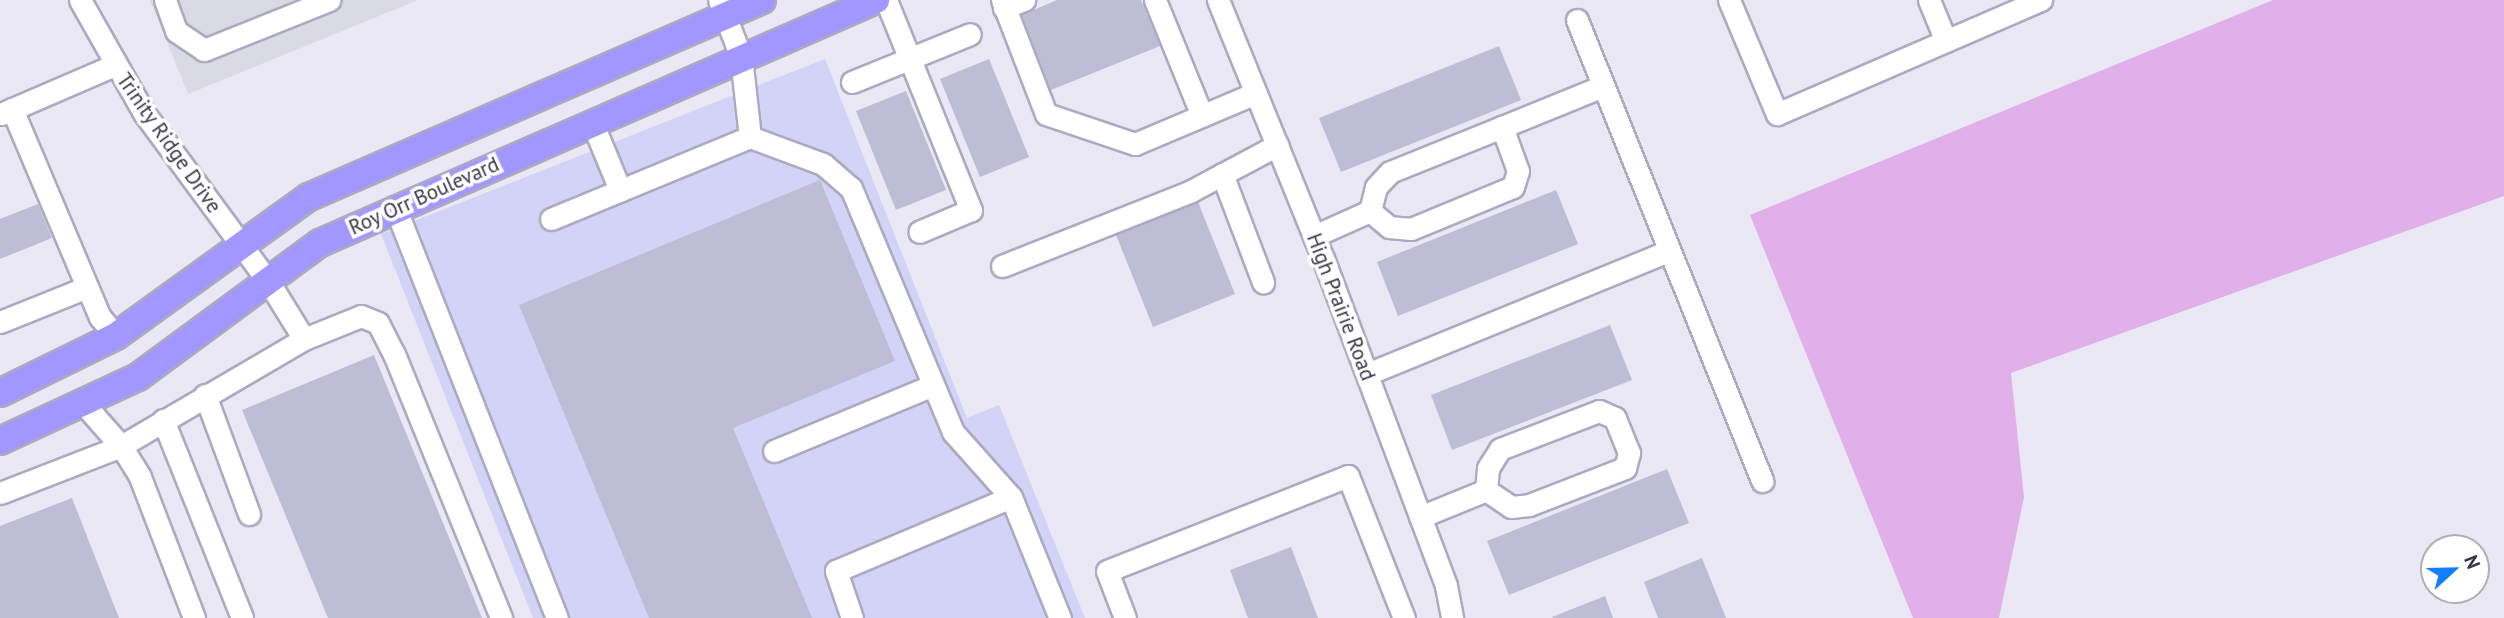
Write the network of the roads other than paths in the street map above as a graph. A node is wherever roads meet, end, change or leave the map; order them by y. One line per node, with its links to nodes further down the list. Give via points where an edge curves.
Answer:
1 (80, 0): 20 (street, Trinity Ridge Drive)
2 (165, 0): 3 (street, via 176,31 204,50)
3 (329, 0)
4 (762, 0): 14 (main road)
5 (876, 0): 18 (main road, Roy Orr Boulevard)
6 (886, 0): 19 (street)
7 (1024, 0): 13 (street)
8 (1155, 0): 25 (street)
9 (1218, 0): 23 (street, High Prairie Road)
10 (1730, 0): 17 (street, via 1777,114)
11 (1929, 0): 17 (street)
12 (2041, 0): 17 (street)
13 (1003, 4): 25 (street, via 1046,114 1135,144)
14 (722, 8): 18 (street); 37 (main road, via 309,197)
15 (1577, 20): 22 (street)
16 (970, 34): 19 (street)
17 (1946, 41)
18 (741, 57): 26 (main road, Roy Orr Boulevard); 28 (street)
19 (910, 59): 21 (street); 35 (street, via 971,210)
20 (115, 65): 24 (street); 37 (street, Trinity Ridge Drive, via 144,113)
21 (852, 82)
22 (1603, 86): 27 (street); 38 (street)
23 (1256, 93): 25 (street); 29 (street, High Prairie Road)
24 (6, 112): 42 (street)
25 (1202, 116)
26 (592, 122): 31 (street); 32 (main road, Roy Orr Boulevard)
27 (1502, 127): 33 (street, via 1390,172 1376,187); 33 (street, via 1518,170 1513,187 1411,229 1389,227)
28 (750, 137): 31 (street); 47 (street, via 823,164 851,188)
29 (1277, 145): 30 (street); 36 (street, High Prairie Road)
30 (1222, 174): 39 (street, via 1191,191); 41 (street)
31 (620, 190): 34 (street)
32 (395, 207): 40 (main road, Roy Orr Boulevard, via 320,243); 64 (street)
33 (1370, 211): 36 (street)
34 (551, 219)
35 (919, 233)
36 (1314, 236): 46 (street, High Prairie Road)
37 (241, 244): 40 (street, Trinity Ridge Drive); 44 (main road)
38 (1669, 251): 46 (street); 55 (street)
39 (1002, 266)
40 (268, 281): 45 (street, Trinity Ridge Drive); 50 (main road, Roy Orr Boulevard, via 138,377)
41 (1263, 282)
42 (87, 287): 43 (street); 44 (street, via 100,317)
43 (0, 322)
44 (116, 337): 48 (main road)
45 (304, 338): 49 (street); 63 (street, via 361,316 378,323)
46 (1367, 374): 60 (street, High Prairie Road)
47 (933, 385): 54 (street); 58 (street, via 953,432)
48 (0, 393)
49 (205, 396): 51 (street); 59 (street)
50 (83, 404): 52 (main road, Roy Orr Boulevard); 53 (street)
51 (163, 420): 53 (street); 62 (street)
52 (0, 441)
53 (121, 446): 57 (street); 61 (street, via 140,477)
54 (774, 451)
55 (1762, 481)
56 (1486, 490): 56 (street, via 1511,507 1529,505 1625,468 1629,453 1615,418 1599,411 1500,449 1488,468); 60 (street)
57 (0, 494)
58 (1011, 497): 65 (street, via 836,571); 66 (street)
59 (249, 513)
60 (1420, 517): 69 (street, High Prairie Road, via 1446,586)
61 (194, 618)
62 (242, 618)
63 (501, 618)
64 (557, 618)
65 (852, 618)
66 (1060, 618)
67 (1125, 618): 68 (street, via 1107,570 1348,476)
68 (1404, 618)
69 (1451, 618)

